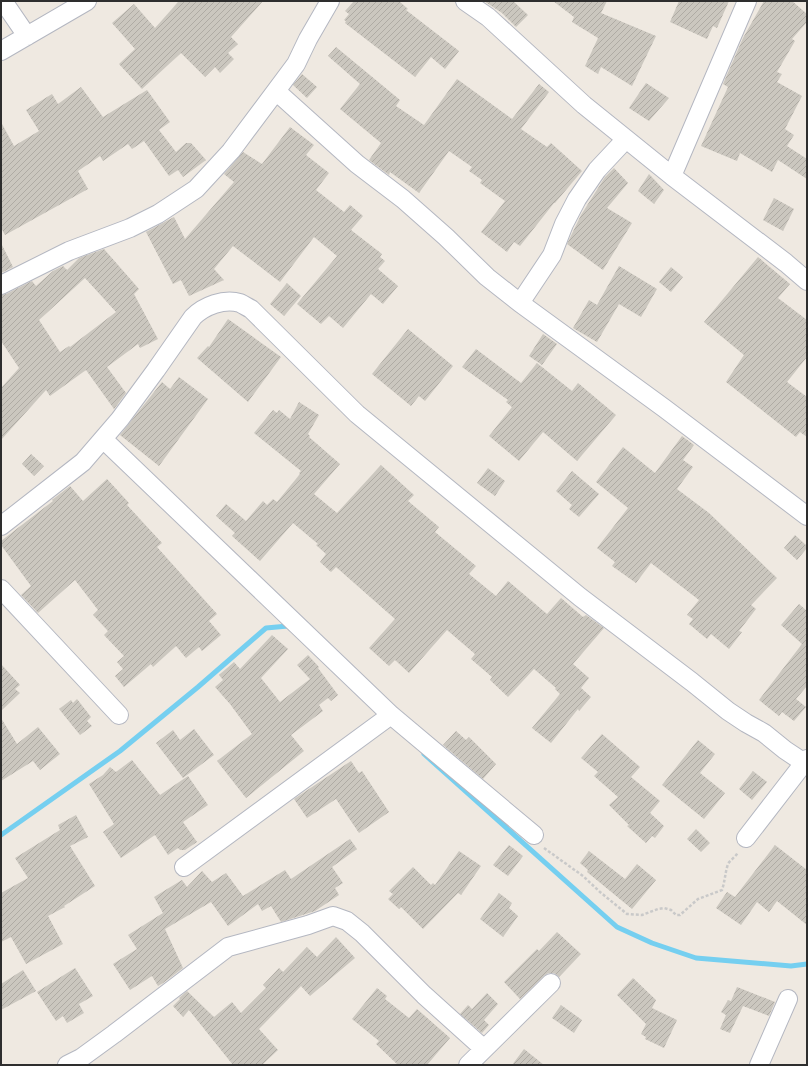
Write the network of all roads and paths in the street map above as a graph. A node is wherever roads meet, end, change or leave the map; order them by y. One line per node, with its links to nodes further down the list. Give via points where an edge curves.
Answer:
1 (3, 1): 6 (street)
2 (87, 1): 6 (street)
3 (330, 1): 8 (street, via 296,64)
4 (465, 1): 9 (street, via 488,17 584,105)
5 (748, 1): 10 (street)
6 (27, 36): 7 (street)
7 (1, 51)
8 (276, 92): 12 (street, via 231,151 196,189 158,214 130,228 69,251); 13 (street, via 357,164 446,237 487,278)
9 (626, 139): 10 (street); 13 (street, via 597,170 577,199 552,255)
10 (672, 176): 11 (street)
11 (807, 281)
12 (1, 285)
13 (520, 303): 15 (street)
14 (103, 439): 16 (street, via 83,462); 19 (street); 20 (street, via 193,317 206,307 239,303 251,309 357,414 580,597 728,711)
15 (807, 516)
16 (1, 526)
17 (1, 589): 18 (street)
18 (119, 715)
19 (391, 715): 21 (street); 23 (street)
20 (805, 761): 22 (street)
21 (534, 835): 22 (path, via 542,847 583,876 627,914 642,915 664,908 680,915 698,899 722,890 728,863 736,856)
22 (746, 838)
23 (184, 867)
24 (551, 983): 26 (street)
25 (788, 999): 29 (street)
26 (484, 1049): 27 (street, via 424,995 362,933 347,921 333,916 308,926 228,947 109,1038); 28 (street)
27 (67, 1065)
28 (468, 1065)
29 (759, 1065)

